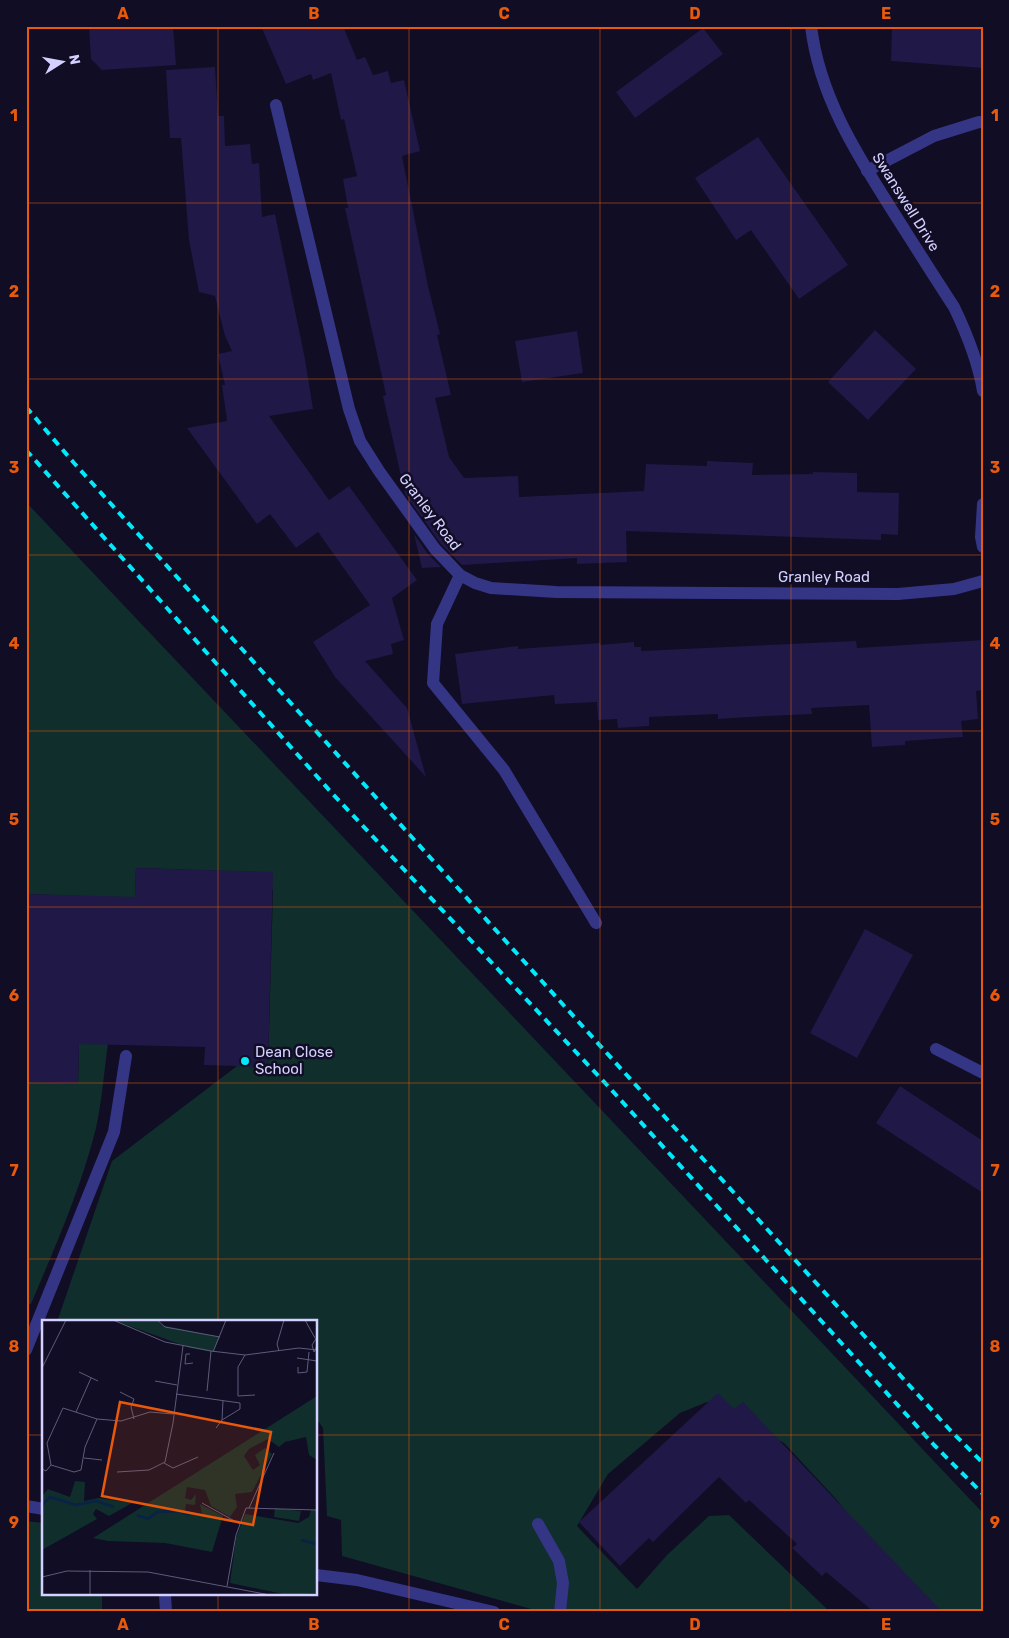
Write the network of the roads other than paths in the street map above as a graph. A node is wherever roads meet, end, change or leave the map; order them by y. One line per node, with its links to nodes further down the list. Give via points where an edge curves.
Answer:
1 (811, 26): 4 (street, Swanswell Drive, via 821,74 832,104)
2 (276, 106): 8 (street, Granley Road, via 349,409 360,441 435,549)
3 (983, 122): 4 (street, via 934,136)
4 (867, 171): 5 (street, Swanswell Drive, via 954,307 973,351)
5 (983, 391)
6 (983, 504): 7 (street)
7 (983, 547)
8 (460, 575): 9 (street, Granley Road, via 491,588 556,592 898,594 954,589); 10 (street, via 436,624 433,682 504,770)
9 (983, 581)
10 (596, 923)
11 (936, 1049): 13 (street)
12 (126, 1056): 14 (street, via 114,1132)
13 (983, 1073)
14 (26, 1350)
15 (26, 1506): 16 (street)
16 (42, 1509)
17 (538, 1524): 22 (street, via 560,1560 563,1583)
18 (318, 1575): 21 (street, via 357,1580)
19 (165, 1596): 20 (street)
20 (166, 1612)
21 (494, 1612)
22 (560, 1612)

